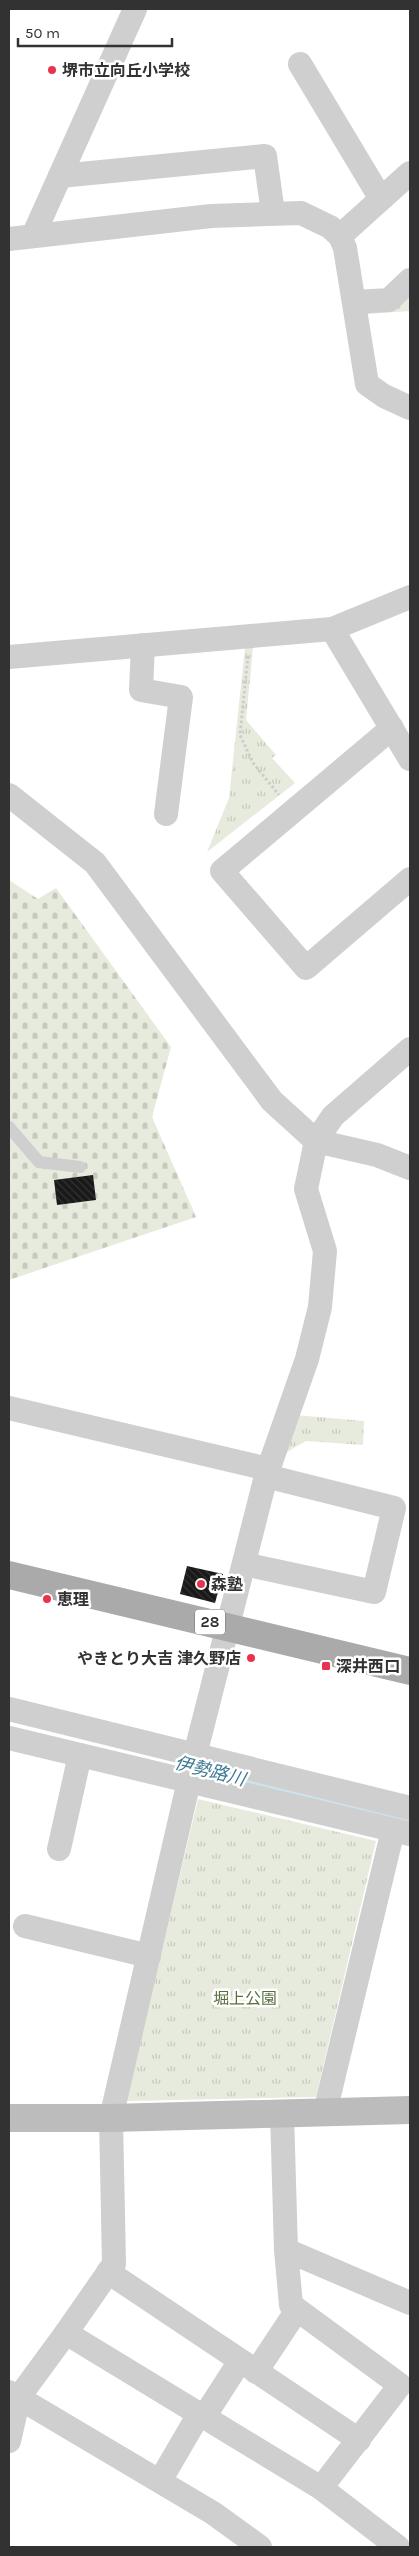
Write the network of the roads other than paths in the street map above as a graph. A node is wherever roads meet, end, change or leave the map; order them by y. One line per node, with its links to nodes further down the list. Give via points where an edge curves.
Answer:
1 (135, 9): 4 (street)
2 (300, 64): 5 (street)
3 (410, 173): 5 (street)
4 (60, 176): 6 (street, via 265,156); 7 (street)
5 (381, 199): 8 (street)
6 (273, 213): 7 (street, via 211,216); 8 (street, via 301,213 316,218)
7 (32, 236): 9 (street)
8 (340, 236): 11 (street)
9 (9, 239)
10 (410, 280): 11 (street, via 389,300)
11 (355, 302): 12 (street, via 367,384 384,396)
12 (409, 406)
13 (410, 597): 14 (street)
14 (332, 629): 15 (street); 17 (street)
15 (143, 645): 16 (street); 20 (street, via 141,690 181,697)
16 (9, 657)
17 (392, 728): 18 (street); 21 (street, via 222,871 306,968)
18 (410, 759)
19 (9, 795): 24 (street, via 95,863 272,1101)
20 (166, 814)
21 (410, 880)
22 (410, 1049): 24 (street, via 332,1116)
23 (9, 1127): 25 (lane, via 39,1162)
24 (316, 1141): 26 (street, via 377,1155); 28 (street, via 306,1189 325,1251 320,1307 308,1359)
25 (80, 1167)
26 (410, 1168)
27 (9, 1408): 28 (street)
28 (267, 1473): 29 (street); 29 (street, via 394,1508 374,1592)
29 (244, 1564): 31 (street)
30 (9, 1574): 31 (main road, 28)
31 (228, 1626): 32 (main road, 28); 36 (street)
32 (410, 1671)
33 (9, 1709): 36 (street)
34 (9, 1738): 35 (street)
35 (80, 1755): 36 (street); 39 (street)
36 (193, 1768): 37 (street); 38 (street); 41 (street)
37 (410, 1808)
38 (401, 1832): 44 (street)
39 (59, 1849)
40 (25, 1926): 41 (street)
41 (149, 1956): 46 (street)
42 (410, 2110): 44 (street)
43 (282, 2112): 44 (street); 46 (street); 47 (street)
44 (325, 2112)
45 (9, 2118): 46 (street)
46 (110, 2118): 48 (street, via 114,2264)
47 (286, 2250): 49 (street); 50 (street, via 291,2305)
48 (108, 2272): 51 (street); 52 (street)
49 (410, 2303)
50 (297, 2310): 52 (street); 53 (street)
51 (66, 2333): 54 (street); 55 (street)
52 (248, 2366): 55 (street); 56 (street)
53 (405, 2389): 56 (street)
54 (14, 2394): 57 (street); 58 (street)
55 (202, 2415): 58 (street); 59 (street)
56 (359, 2440): 59 (street)
57 (9, 2441)
58 (160, 2481): 60 (street)
59 (321, 2488): 61 (street)
60 (260, 2547)
61 (398, 2547)

